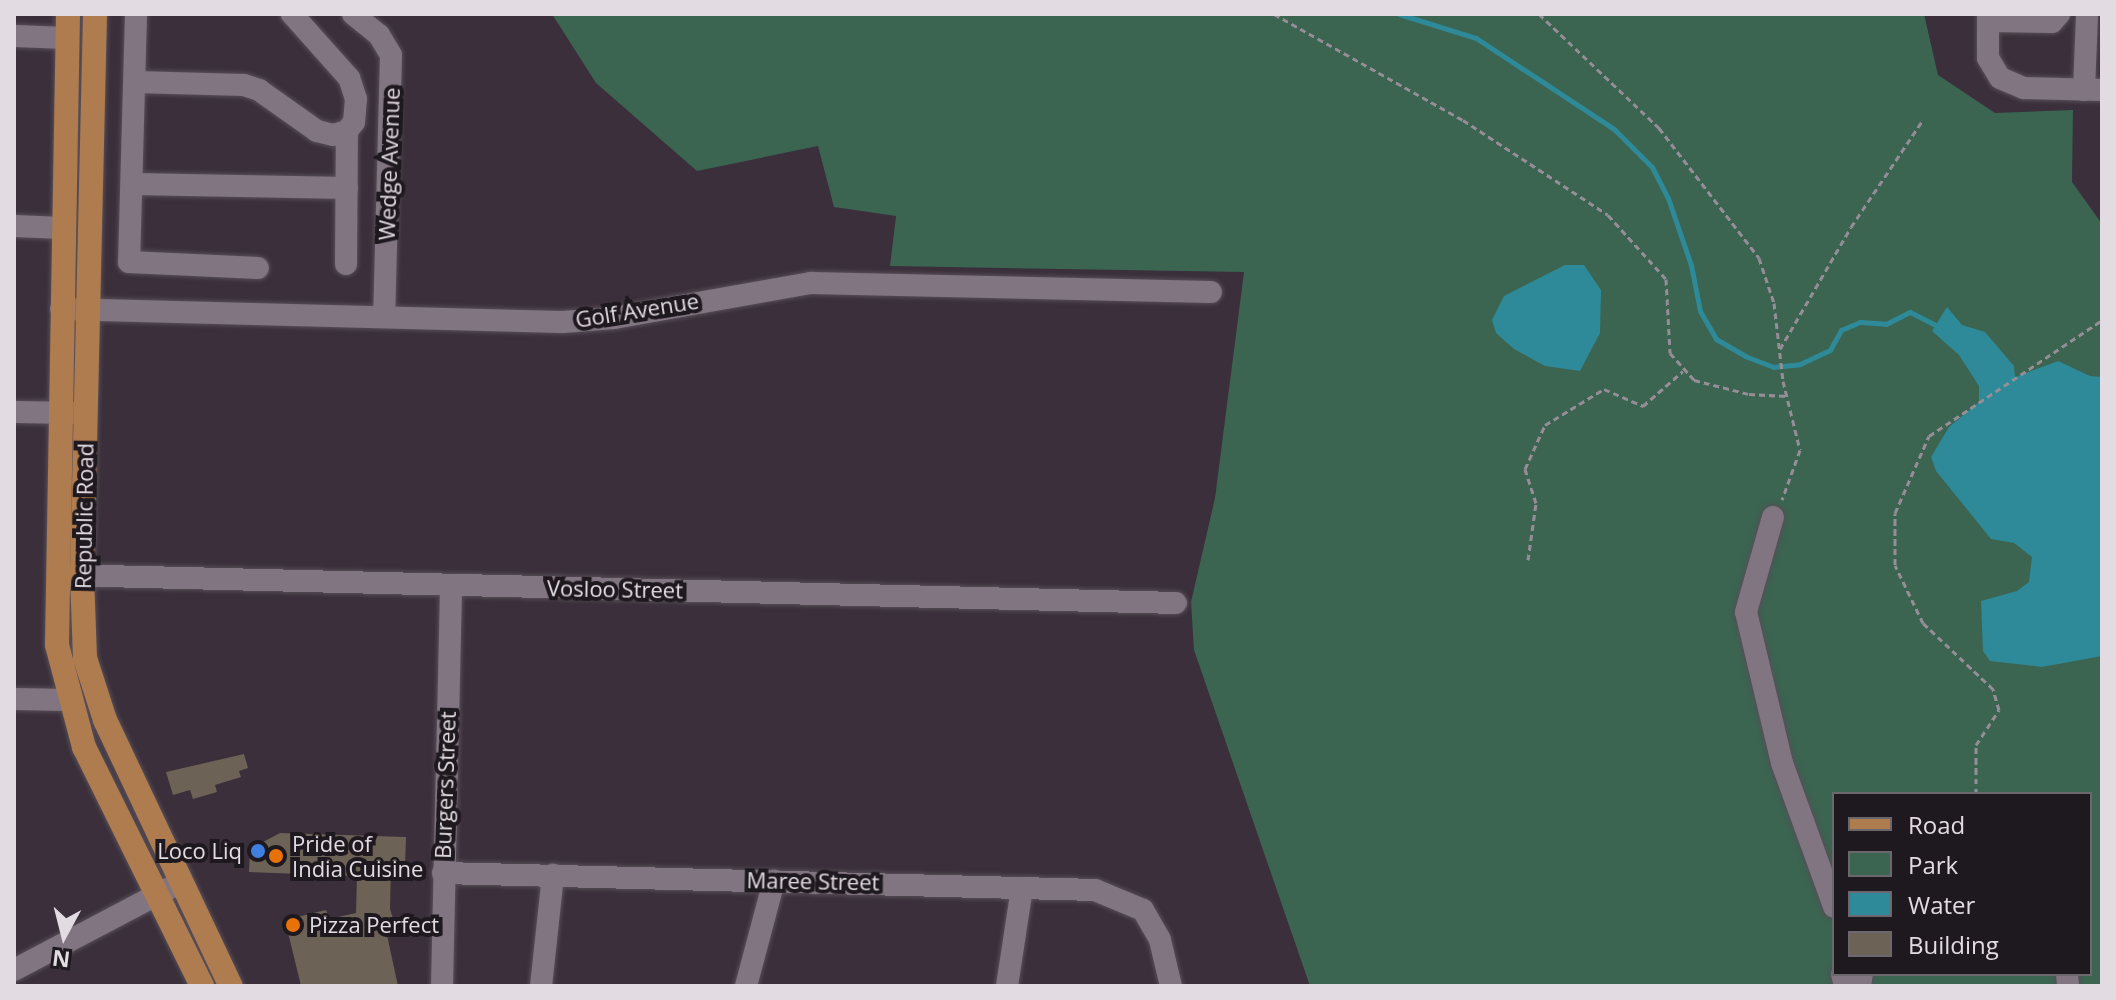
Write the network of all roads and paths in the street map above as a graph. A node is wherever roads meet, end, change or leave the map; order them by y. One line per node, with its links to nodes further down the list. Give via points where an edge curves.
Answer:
1 (95, 14): 24 (main road, Republic Road)
2 (136, 14): 12 (street)
3 (292, 14): 15 (street, via 349,78 356,99 354,122)
4 (1274, 14): 28 (path, via 1463,120 1608,215 1666,279 1670,353)
5 (1539, 14): 27 (path, via 1659,128 1732,219 1759,258 1774,303)
6 (2059, 14): 8 (street, via 2052,22)
7 (2087, 14): 13 (street)
8 (1988, 18): 13 (street, via 1988,58 2000,78 2024,88)
9 (358, 19): 25 (street, Wedge Avenue, via 387,46 392,63)
10 (67, 26): 11 (street); 19 (main road, Republic Road)
11 (14, 36)
12 (135, 82): 15 (street, via 244,85 317,131); 16 (street)
13 (2093, 90)
14 (1923, 120): 27 (path, via 1851,227)
15 (347, 131): 17 (street)
16 (133, 184): 17 (street); 21 (street, via 129,262)
17 (347, 188): 20 (street)
18 (14, 226): 19 (street)
19 (63, 228): 23 (main road, Republic Road)
20 (346, 264)
21 (258, 268)
22 (1211, 292): 25 (street, Golf Avenue, via 811,283 599,320)
23 (61, 309): 24 (street, Golf Avenue); 31 (main road, Republic Road)
24 (89, 309): 25 (street, Golf Avenue); 32 (main road, Republic Road)
25 (384, 316)
26 (2102, 320): 41 (path, via 1929,436 1895,513 1895,565 1923,623 1993,689 1999,710 1976,745)
27 (1780, 349): 29 (path)
28 (1683, 371): 29 (path, via 1719,388); 34 (path, via 1643,406 1604,389 1545,425 1525,469 1536,503)
29 (1788, 396): 33 (path, via 1800,450)
30 (14, 412): 31 (street)
31 (60, 413): 32 (street); 35 (main road, Republic Road)
32 (86, 414): 36 (main road, Republic Road)
33 (1773, 517): 48 (street, via 1746,612 1782,763)
34 (1528, 560)
35 (55, 575): 36 (street, Vosloo Street); 40 (main road, Republic Road, via 57,645)
36 (82, 576): 37 (street, Vosloo Street); 45 (main road, Republic Road, via 85,658 97,701)
37 (451, 585): 38 (street, Vosloo Street); 42 (street, Burgers Street)
38 (1176, 603)
39 (14, 699): 40 (street)
40 (68, 700): 47 (main road, Republic Road, via 84,747)
41 (1976, 792)
42 (443, 873): 43 (street, Maree Street); 52 (street, Burgers Street)
43 (553, 875): 44 (street, Maree Street); 53 (street)
44 (774, 881): 46 (street, Maree Street); 54 (street)
45 (179, 883): 47 (street); 51 (main road, Republic Road)
46 (1022, 888): 55 (street); 56 (street, Maree Street, via 1076,888 1122,897 1143,910 1160,940)
47 (158, 897): 49 (street); 50 (main road, Republic Road)
48 (1832, 901)
49 (14, 970)
50 (202, 986)
51 (231, 986)
52 (442, 986)
53 (541, 986)
54 (746, 986)
55 (1007, 986)
56 (1171, 986)

